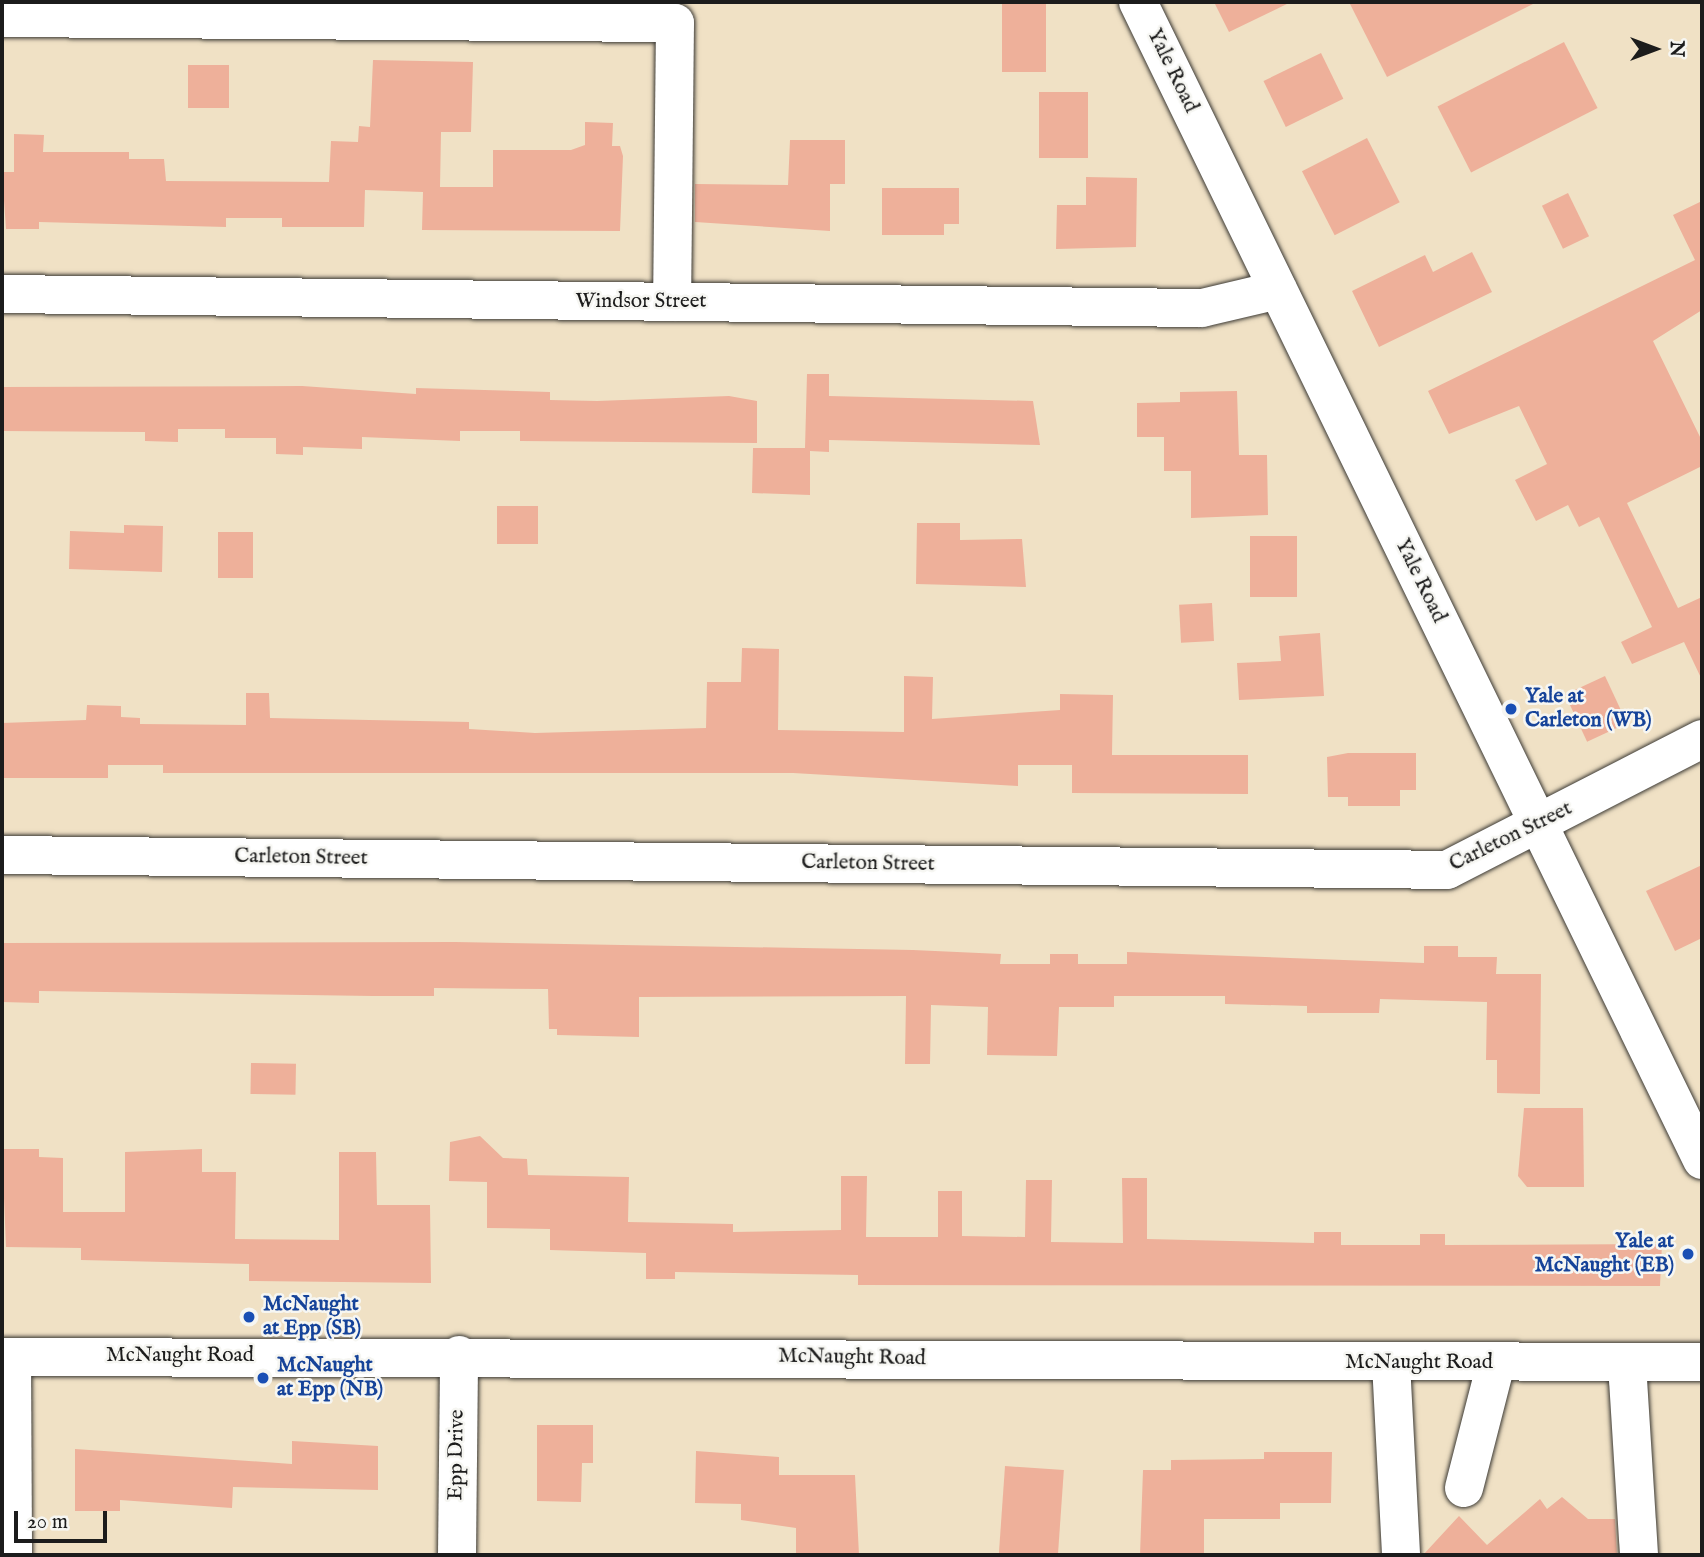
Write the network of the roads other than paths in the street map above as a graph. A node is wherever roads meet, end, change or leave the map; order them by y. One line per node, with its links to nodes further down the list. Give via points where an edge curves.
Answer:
1 (1138, 2): 3 (street, Yale Road)
2 (2, 18): 5 (street, via 675,23)
3 (1278, 290): 5 (street, Windsor Street, via 1202,308); 7 (street, Yale Road)
4 (2, 294): 5 (street, Windsor Street)
5 (672, 302)
6 (1702, 740): 7 (street, Carleton Street)
7 (1540, 824): 8 (street, Carleton Street, via 1447,870); 9 (street, Yale Road)
8 (2, 855)
9 (1702, 1160)
10 (459, 1355): 11 (street, McNaught Road); 13 (street, McNaught Road); 18 (street, Epp Drive)
11 (7, 1357): 17 (street)
12 (1702, 1362): 15 (street, McNaught Road)
13 (1391, 1363): 14 (street, McNaught Road); 19 (street)
14 (1496, 1363): 15 (street, McNaught Road); 16 (street)
15 (1627, 1364): 20 (street)
16 (1464, 1488)
17 (13, 1555)
18 (457, 1555)
19 (1401, 1555)
20 (1639, 1555)

